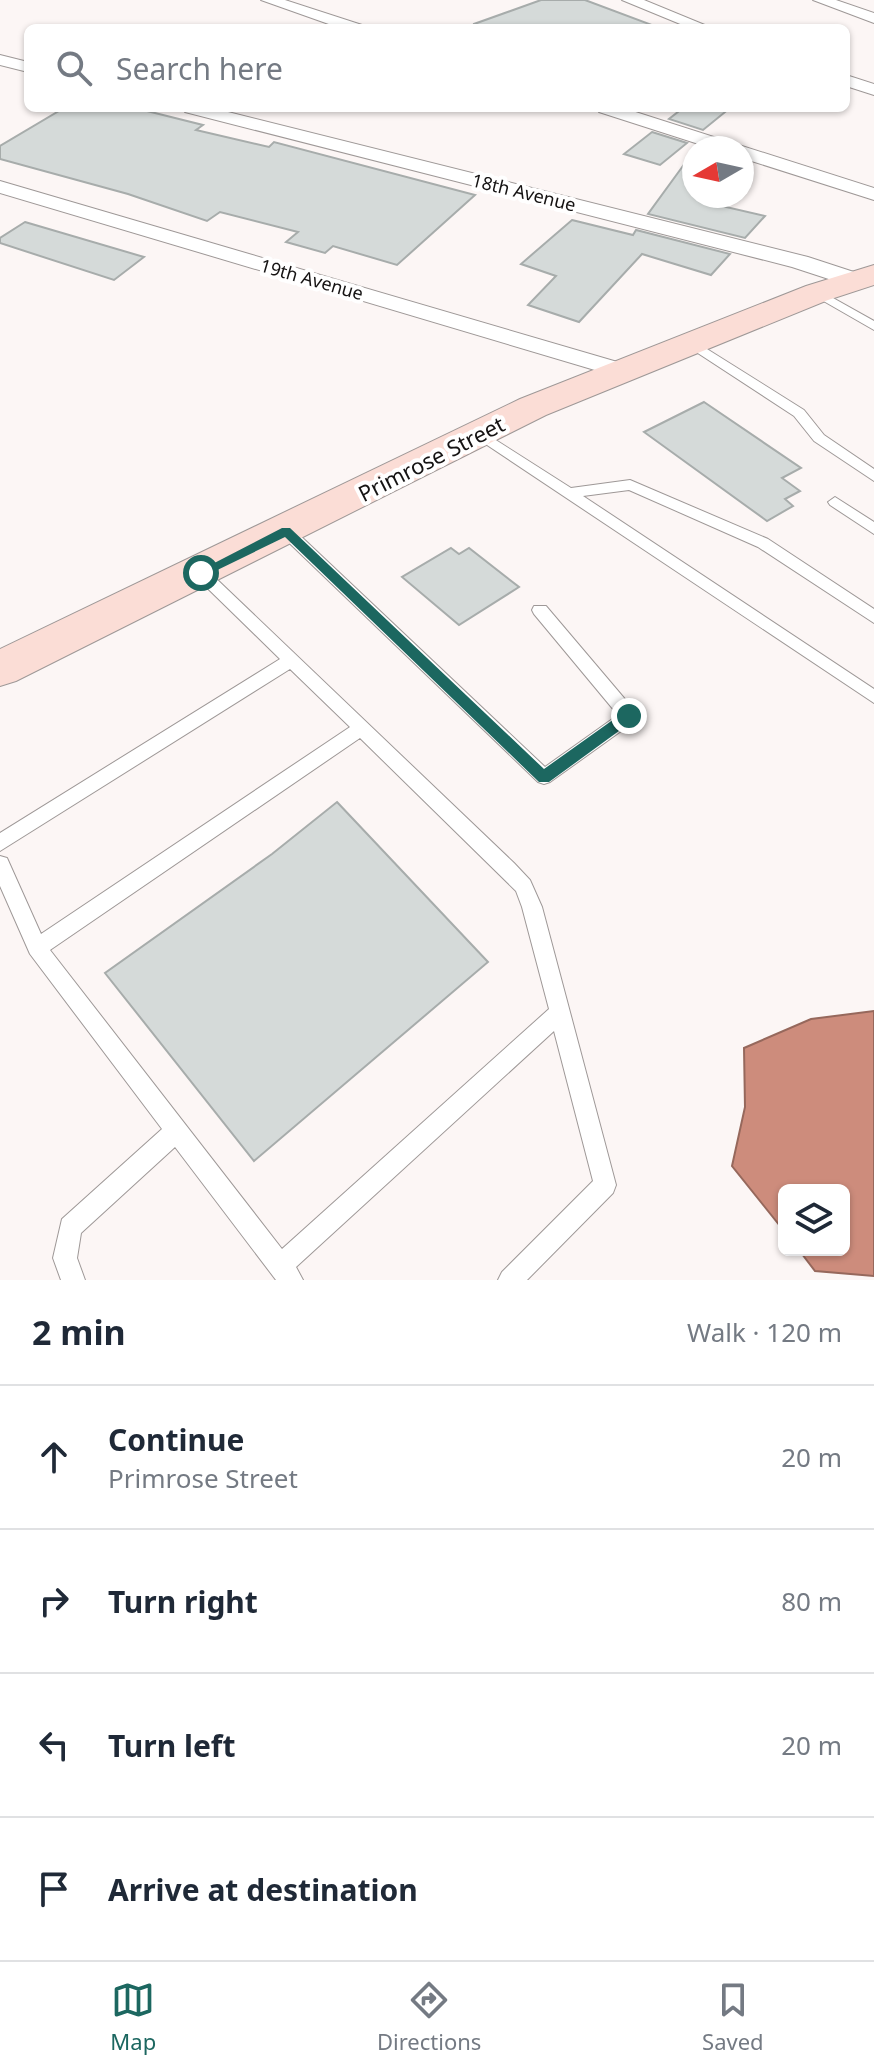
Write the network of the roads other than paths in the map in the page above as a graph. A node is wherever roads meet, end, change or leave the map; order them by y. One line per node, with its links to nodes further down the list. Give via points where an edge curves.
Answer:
1 (269, 0): 5 (street)
2 (630, 0): 6 (street)
3 (821, 0): 4 (street)
4 (874, 18)
5 (344, 24)
6 (693, 24)
7 (0, 60): 8 (street)
8 (24, 66)
9 (850, 81): 10 (street)
10 (874, 90)
11 (207, 112): 17 (street, 18th Avenue)
12 (618, 112): 13 (street)
13 (692, 136)
14 (754, 156): 16 (street)
15 (0, 187): 21 (street, 19th Avenue)
16 (874, 194)
17 (864, 278): 18 (main road, Primrose Street)
18 (817, 293): 19 (lane); 20 (main road, Primrose Street)
19 (874, 326)
20 (691, 343): 21 (main road, Primrose Street); 23 (lane, via 799,413 819,438)
21 (623, 371): 22 (main road, Primrose Street)
22 (480, 434): 24 (lane); 27 (main road, Primrose Street)
23 (874, 476)
24 (568, 493): 30 (lane, via 630,485 763,543); 33 (lane)
25 (835, 502): 26 (lane)
26 (874, 529)
27 (286, 531): 28 (main road, Primrose Street); 29 (lane, via 544,777 629,716)
28 (201, 573): 31 (lane); 32 (main road, Primrose Street)
29 (540, 610)
30 (874, 617)
31 (292, 660): 34 (lane); 35 (lane)
32 (0, 669)
33 (874, 697)
34 (362, 728): 37 (lane); 38 (lane, via 523,886)
35 (0, 843)
36 (0, 864): 37 (lane)
37 (37, 948): 39 (lane)
38 (559, 1013): 40 (lane); 42 (lane, via 605,1185)
39 (176, 1131): 40 (lane); 41 (lane, via 70,1227 65,1258)
40 (286, 1273)
41 (73, 1280)
42 (510, 1280)

